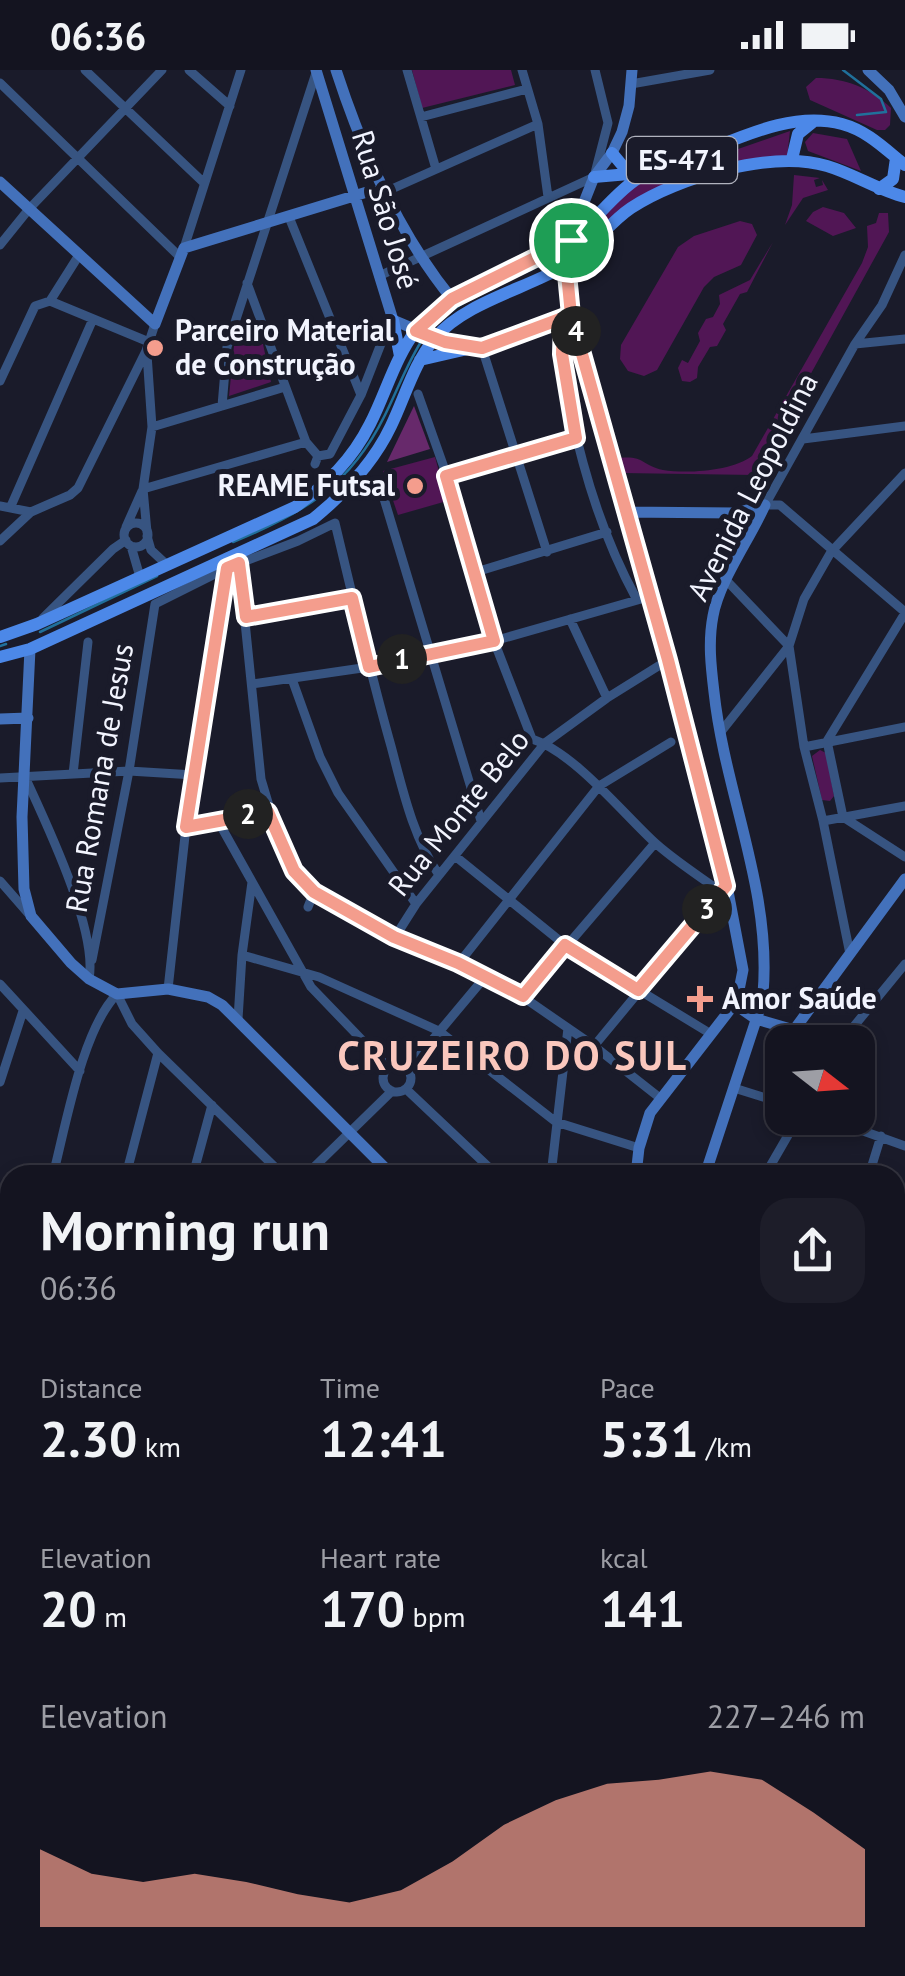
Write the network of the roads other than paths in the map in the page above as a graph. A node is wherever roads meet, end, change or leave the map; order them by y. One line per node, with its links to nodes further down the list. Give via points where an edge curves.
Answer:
1 (85, 70): 18 (street)
2 (162, 70): 18 (street)
3 (189, 70): 17 (street)
4 (242, 70): 17 (street)
5 (336, 70): 34 (street, Rua São José)
6 (407, 70): 20 (street)
7 (522, 70): 16 (street)
8 (595, 70): 29 (street, via 608,123)
9 (632, 70): 15 (street)
10 (710, 70): 13 (street)
11 (868, 70): 19 (street)
12 (316, 71): 35 (street, Rua São José); 41 (street)
13 (688, 72): 15 (street)
14 (0, 83): 24 (street)
15 (631, 84): 23 (street)
16 (527, 89): 20 (street); 22 (street)
17 (230, 106): 31 (street)
18 (126, 108): 24 (street); 31 (street)
19 (902, 111)
20 (421, 117): 27 (street)
21 (814, 121): 25 (main road, via 798,134); 26 (main road, ES-471, via 863,132); 28 (main road, ES-471, via 772,126)
22 (538, 124): 27 (street); 36 (street)
23 (612, 152): 28 (main road, via 619,166); 29 (street)
24 (80, 158): 39 (street); 44 (street)
25 (792, 160): 33 (main road, ES-471, via 830,166); 49 (main road, ES-471, via 721,170 645,200)
26 (901, 161): 33 (main road)
27 (436, 169): 34 (street)
28 (638, 175): 29 (main road); 42 (main road, ES-471)
29 (594, 176): 32 (street); 38 (street)
30 (0, 182): 39 (street)
31 (203, 182): 44 (street)
32 (577, 183): 36 (street); 38 (street)
33 (880, 189): 37 (main road, ES-471)
34 (385, 192): 35 (street); 48 (street, Rua São José)
35 (355, 196): 40 (street); 50 (street, Rua São José)
36 (548, 198): 48 (street)
37 (905, 198)
38 (585, 199): 42 (street)
39 (29, 209): 43 (street); 45 (street)
40 (289, 217): 41 (street); 68 (street)
41 (269, 222): 44 (street); 51 (street)
42 (571, 240): 46 (main road, ES-471); 49 (street)
43 (0, 245)
44 (182, 252): 57 (street)
45 (79, 255): 53 (street); 57 (street)
46 (542, 255): 49 (main road); 52 (main road, ES-471)
47 (905, 255): 60 (street, Avenida Leopoldina)
48 (422, 257): 50 (street); 52 (street, Rua São José)
49 (567, 265): 54 (street); 58 (main road, ES-471)
50 (378, 276): 56 (street, Rua São José)
51 (247, 283): 66 (street); 69 (street, via 227,347)
52 (452, 299): 58 (main road, ES-471)
53 (50, 300): 55 (street); 65 (street, via 34,306)
54 (567, 317): 62 (street); 72 (street, via 562,354); 83 (street)
55 (93, 318): 61 (street); 81 (street)
56 (392, 319): 58 (street, Rua São José); 63 (main road); 68 (street)
57 (155, 324): 61 (street)
58 (426, 334): 62 (street, Rua São José); 63 (main road, ES-471); 64 (main road, ES-471)
59 (905, 339): 60 (street)
60 (854, 344): 73 (street, Avenida Leopoldina)
61 (148, 347): 71 (street); 82 (street, via 78,488)
62 (477, 348): 64 (main road); 75 (street)
63 (400, 356): 93 (main road, ES-471, via 356,449 323,487 294,507)
64 (420, 360): 108 (main road, ES-471, via 372,459 313,519)
65 (0, 381)
66 (285, 387): 69 (street); 74 (street)
67 (418, 394): 77 (street)
68 (361, 396): 74 (street, via 330,454 317,460)
69 (222, 406): 71 (street)
70 (905, 426): 73 (street)
71 (152, 427): 79 (street)
72 (576, 438): 75 (street); 86 (street)
73 (803, 438): 80 (street, Avenida Leopoldina)
74 (306, 442): 79 (street)
75 (515, 455): 77 (street); 90 (street)
76 (905, 473): 91 (street)
77 (446, 476): 95 (street)
78 (379, 482): 109 (street)
79 (143, 489): 87 (street); 88 (street)
80 (765, 505): 84 (street); 85 (street, Avenida Leopoldina); 91 (street, via 780,506)
81 (6, 506): 82 (street)
82 (30, 512): 89 (street)
83 (624, 512): 84 (street); 98 (street)
84 (736, 512): 85 (street)
85 (754, 530): 97 (street, Avenida Leopoldina)
86 (607, 532): 90 (street); 98 (street)
87 (147, 534): 88 (street, via 142,545); 88 (street, via 138,523); 93 (street, via 151,550)
88 (127, 538): 96 (street); 103 (street)
89 (0, 540)
90 (547, 552): 95 (street)
91 (831, 552): 100 (street); 107 (street, via 804,599)
92 (239, 563): 94 (street); 99 (street, via 335,523); 101 (street)
93 (166, 564): 96 (main road, ES-471)
94 (227, 568): 124 (street, Rua Romana de Jesus, via 155,604); 127 (street)
95 (476, 572): 105 (street)
96 (140, 577): 103 (main road, ES-471)
97 (727, 581): 107 (street); 119 (street, Avenida Leopoldina, via 713,612 710,645)
98 (642, 597): 102 (street); 111 (street)
99 (352, 598): 101 (street); 112 (street)
100 (903, 607): 121 (street)
101 (246, 617): 114 (street)
102 (570, 618): 105 (street); 115 (street)
103 (38, 624): 104 (main road, ES-471); 108 (main road)
104 (3, 636): 108 (main road)
105 (494, 641): 109 (street); 122 (street, via 526,730)
106 (88, 642): 125 (street)
107 (789, 646): 119 (street); 123 (street)
108 (30, 649): 110 (main road, ES-471); 116 (street)
109 (429, 654): 112 (street); 134 (street)
110 (0, 657)
111 (668, 660): 115 (street, Rua Monte Belo); 144 (street)
112 (369, 667): 113 (street); 140 (street, via 416,833)
113 (292, 679): 114 (street); 147 (street, via 338,793)
114 (252, 684): 131 (street)
115 (606, 698): 122 (street, Rua Monte Belo)
116 (28, 718): 117 (street); 126 (street)
117 (0, 719)
118 (905, 727): 121 (street)
119 (718, 735): 165 (street, Avenida Leopoldina, via 765,936)
120 (671, 742): 129 (street)
121 (827, 742): 123 (street); 132 (street)
122 (545, 743): 129 (street); 134 (street, Rua Monte Belo)
123 (804, 747): 135 (street)
124 (129, 771): 125 (street); 127 (street); 154 (street, Rua Romana de Jesus)
125 (73, 774): 126 (street)
126 (25, 776): 128 (street); 149 (street, via 22,860); 154 (street)
127 (194, 776): 136 (street)
128 (0, 778)
129 (598, 786): 137 (street); 146 (street)
130 (905, 806): 132 (street)
131 (268, 812): 133 (street); 145 (street, via 294,871)
132 (843, 817): 135 (street); 139 (street)
133 (218, 820): 136 (street); 143 (street)
134 (481, 821): 138 (street, Rua Monte Belo)
135 (824, 822): 153 (street)
136 (186, 827): 161 (street)
137 (655, 843): 144 (street); 151 (street)
138 (456, 856): 140 (street, Rua Monte Belo); 146 (street)
139 (905, 857)
140 (440, 875): 147 (street, Rua Monte Belo)
141 (905, 879): 153 (street)
142 (0, 881): 149 (street)
143 (252, 882): 152 (street); 157 (street)
144 (724, 889): 162 (street); 163 (street, via 743,970)
145 (314, 892): 148 (street); 150 (street)
146 (508, 898): 151 (street); 155 (street)
147 (416, 904): 150 (street, Rua Monte Belo)
148 (308, 906)
149 (31, 916): 159 (street)
150 (394, 937): 155 (street)
151 (565, 945): 162 (street); 166 (street)
152 (242, 954): 157 (street); 169 (street)
153 (850, 954): 171 (street)
154 (92, 960): 159 (street, Rua Romana de Jesus)
155 (458, 963): 158 (street)
156 (905, 964): 172 (street)
157 (302, 971): 174 (street); 178 (street, via 321,1000)
158 (485, 977): 166 (street); 174 (street)
159 (89, 979): 164 (street)
160 (0, 984): 167 (street)
161 (168, 990): 164 (street); 169 (street, via 208,997)
162 (638, 990): 175 (street); 176 (street)
163 (738, 993): 165 (street, via 752,984); 168 (street, via 738,1005); 175 (street)
164 (117, 994): 177 (street); 180 (street, via 102,1013)
165 (763, 994): 168 (street)
166 (523, 996): 173 (street)
167 (24, 1011): 180 (street); 181 (street)
168 (758, 1013): 170 (street); 182 (street)
169 (238, 1018): 189 (street)
170 (783, 1025)
171 (798, 1025)
172 (855, 1025)
173 (568, 1028): 176 (street); 188 (street)
174 (438, 1031): 179 (street); 188 (street)
175 (711, 1034): 185 (street)
176 (594, 1046): 185 (street)
177 (158, 1054): 187 (street); 196 (street)
178 (388, 1067): 179 (street); 184 (street, via 383,1080)
179 (408, 1069): 183 (street)
180 (80, 1071): 195 (street)
181 (0, 1082)
182 (734, 1088): 186 (street); 204 (street)
183 (406, 1089): 184 (street); 201 (street)
184 (392, 1091): 189 (street)
185 (660, 1098): 194 (street)
186 (765, 1098)
187 (212, 1105): 197 (street); 198 (street)
188 (556, 1122): 194 (street); 202 (street)
189 (348, 1133): 199 (street); 200 (street)
190 (875, 1134): 192 (street)
191 (788, 1135): 205 (street)
192 (881, 1136): 193 (street); 206 (street)
193 (905, 1146)
194 (639, 1148): 203 (street)
195 (55, 1165)
196 (129, 1165)
197 (196, 1165)
198 (273, 1165)
199 (316, 1165)
200 (382, 1165)
201 (486, 1165)
202 (551, 1165)
203 (637, 1165)
204 (709, 1165)
205 (771, 1165)
206 (872, 1165)

